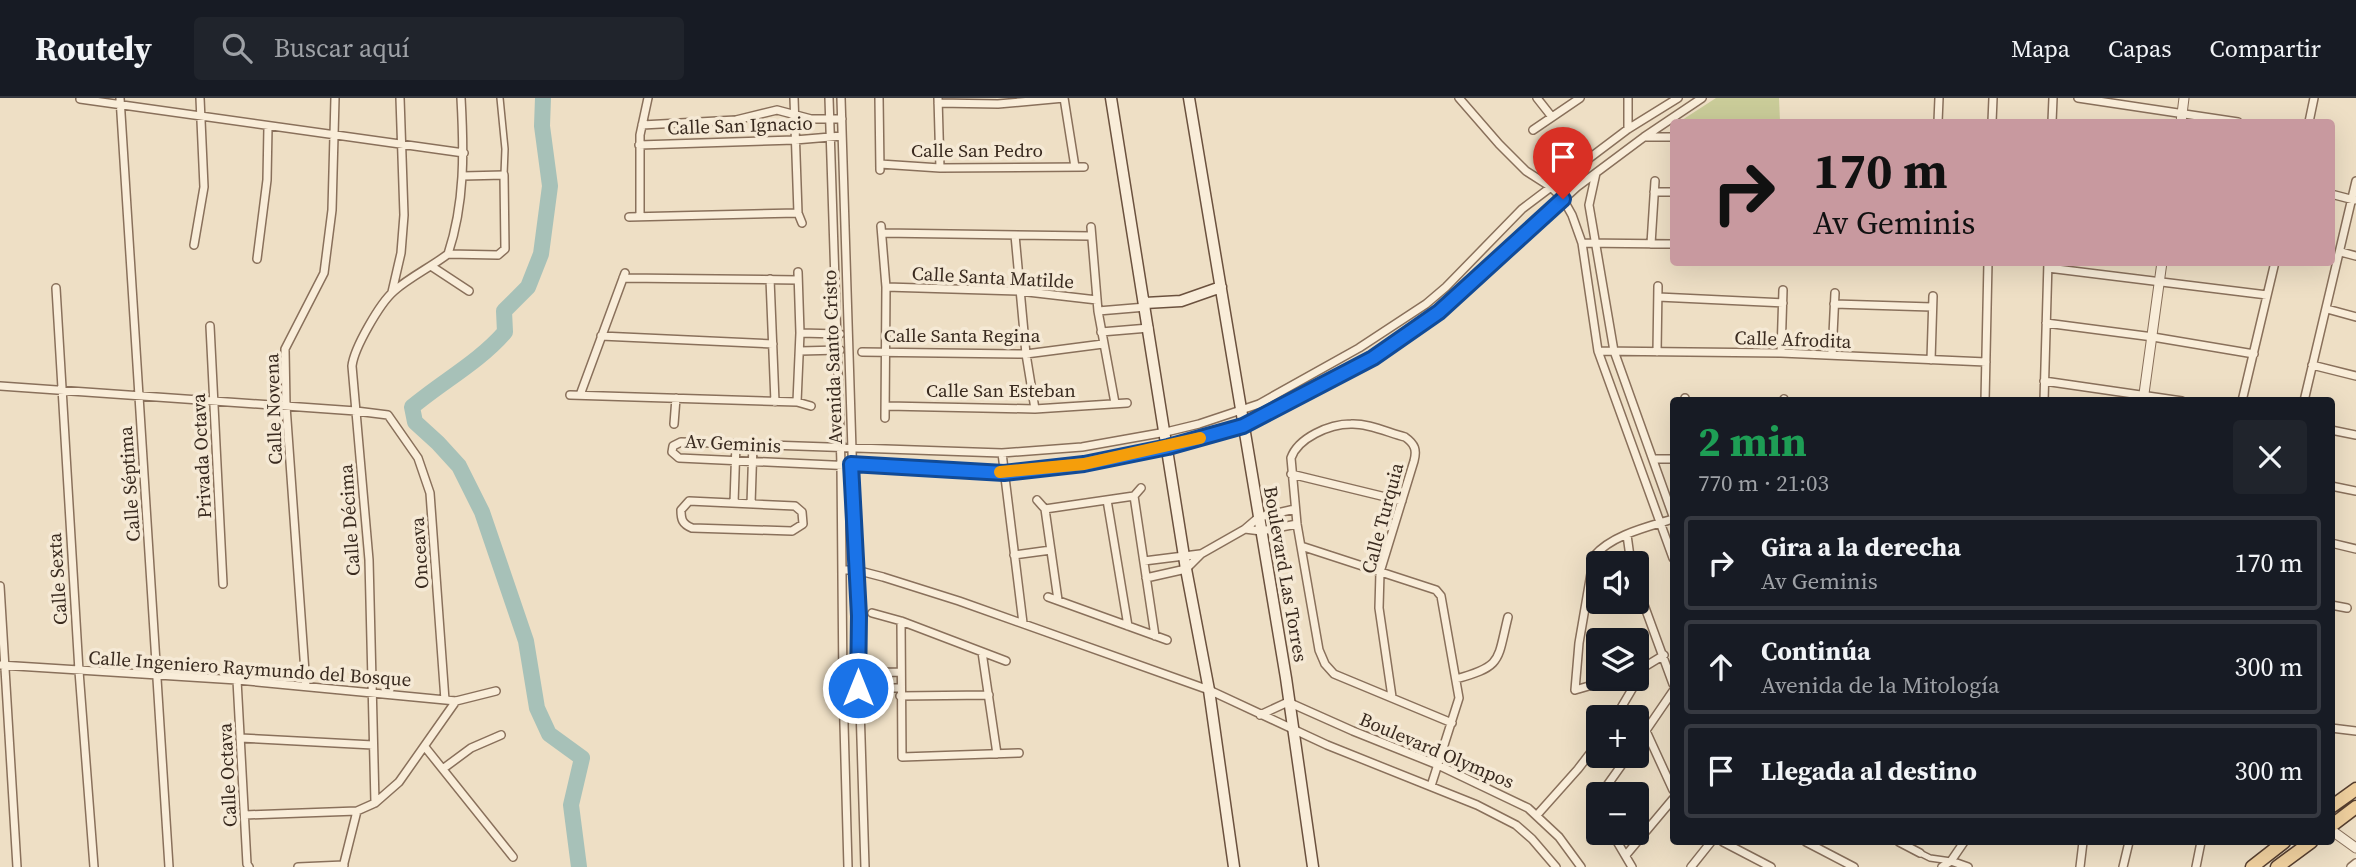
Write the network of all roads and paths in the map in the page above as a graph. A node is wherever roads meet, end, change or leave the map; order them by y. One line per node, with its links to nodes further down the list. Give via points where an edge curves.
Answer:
1 (200, 98): 30 (street)
2 (335, 98): 45 (street, Calle Novena)
3 (400, 98): 51 (street)
4 (461, 98): 53 (street)
5 (500, 98): 58 (street)
6 (648, 98): 41 (street)
7 (794, 98): 29 (street)
8 (829, 98): 32 (street, Avenida Santo Cristo)
9 (841, 98): 33 (street, Avenida Santo Cristo)
10 (879, 98): 56 (street, Calle San Pedro, via 880,167)
11 (1064, 98): 27 (street, via 998,104); 54 (street, Calle San Pedro)
12 (1111, 98): 107 (main road)
13 (1189, 98): 94 (main road, Boulevard Las Torres)
14 (1459, 98): 62 (street, via 1526,171)
15 (1536, 98): 31 (street)
16 (1580, 98): 31 (street)
17 (1628, 98): 43 (street)
18 (1678, 98): 43 (street, Av Geminis)
19 (1702, 98): 34 (street, Av Geminis)
20 (1939, 98): 35 (street)
21 (1993, 98): 36 (street)
22 (2053, 98): 37 (street)
23 (2078, 98): 38 (street)
24 (2184, 98): 38 (street)
25 (2314, 98): 39 (street)
26 (80, 99): 28 (street)
27 (938, 101): 56 (street)
28 (121, 102): 30 (street); 144 (street, Calle Séptima)
29 (795, 116): 32 (street, Calle San Ignacio); 41 (street, Calle San Ignacio, via 778,110 736,120); 50 (street)
30 (201, 117): 42 (street); 79 (street, via 204,187)
31 (1552, 117): 44 (street)
32 (830, 119): 33 (street, Calle San Ignacio); 47 (street, Avenida Santo Cristo)
33 (842, 119): 46 (street, Avenida Santo Cristo)
34 (1671, 119)
35 (1938, 119)
36 (1992, 119)
37 (2052, 119)
38 (2182, 119)
39 (2310, 119)
40 (1670, 120): 48 (street, Av Geminis)
41 (642, 125): 52 (street)
42 (268, 127): 45 (street); 83 (street)
43 (1628, 129): 62 (street, Av Geminis)
44 (1533, 130)
45 (336, 135): 51 (street); 157 (street, Calle Novena, via 324,273 286,344)
46 (842, 136): 47 (street, Calle San Ignacio); 118 (street, Avenida Santo Cristo)
47 (830, 137): 50 (street, Calle San Ignacio); 117 (street, Avenida Santo Cristo)
48 (1644, 137): 49 (street); 57 (street, Av Geminis)
49 (1670, 137)
50 (795, 140): 52 (street, Calle San Ignacio); 68 (street)
51 (401, 144): 53 (street); 99 (street, via 404,215)
52 (639, 145): 69 (street)
53 (464, 153): 59 (street)
54 (1074, 167): 55 (street, Calle San Pedro); 56 (street, Calle San Pedro)
55 (1084, 167)
56 (940, 168)
57 (1596, 172): 66 (street, Av Geminis); 76 (street, via 1589,205)
58 (504, 175): 59 (street); 81 (street, via 505,249 498,255)
59 (463, 176): 81 (street)
60 (1655, 181): 63 (street)
61 (2356, 181): 67 (street)
62 (1551, 187): 66 (street); 161 (street, Av Geminis, via 1522,209 1426,304 1300,383)
63 (1654, 192): 64 (street); 77 (street)
64 (1670, 192)
65 (2335, 195): 67 (street)
66 (1563, 199): 75 (street); 165 (street, Av Geminis, via 1439,312 1373,358)
67 (2354, 200): 80 (street)
68 (798, 213): 69 (street); 71 (street)
69 (640, 215): 70 (street)
70 (629, 217)
71 (802, 222)
72 (1091, 227): 74 (street)
73 (1015, 235): 74 (street); 93 (street, via 882,229); 98 (street)
74 (1090, 236): 104 (street)
75 (1582, 243): 76 (street); 127 (street)
76 (1596, 243): 77 (street); 128 (street)
77 (1651, 244): 78 (street)
78 (1670, 244)
79 (194, 245)
80 (2341, 252): 82 (street); 109 (street)
81 (448, 254): 84 (street, Calle Décima)
82 (2356, 256)
83 (257, 259)
84 (431, 266): 97 (street); 99 (street, Calle Décima)
85 (1988, 266): 136 (street)
86 (2048, 266): 112 (street)
87 (2055, 266): 91 (street)
88 (2162, 266): 91 (street)
89 (2274, 266): 101 (street)
90 (770, 279): 116 (street, via 798,276); 119 (street, via 624,276); 121 (street)
91 (2160, 282): 101 (street); 120 (street)
92 (1658, 286): 103 (street)
93 (886, 287): 98 (street, Calle Santa Matilde); 126 (street)
94 (1220, 287): 107 (main road, via 1181,301); 161 (main road, Boulevard Las Torres)
95 (56, 288): 141 (street, Calle Sexta)
96 (1783, 290): 105 (street)
97 (469, 291)
98 (1019, 291): 104 (street, Calle Santa Matilde); 132 (street)
99 (392, 292): 162 (street, Calle Décima, via 353,355)
100 (1835, 293): 106 (street)
101 (2267, 295): 134 (street)
102 (1933, 296): 108 (street)
103 (1658, 297): 105 (street); 130 (street)
104 (1097, 300): 110 (street)
105 (1783, 303): 131 (street)
106 (1834, 304): 108 (street); 133 (street)
107 (1145, 305): 110 (street); 114 (main road)
108 (1932, 307): 135 (street)
109 (2326, 309): 111 (street); 137 (street)
110 (1098, 311): 115 (street)
111 (2356, 317)
112 (2046, 323): 120 (street); 139 (street)
113 (210, 327): 152 (street, Privada Octava)
114 (1149, 328): 115 (street); 167 (main road)
115 (1101, 332): 122 (street)
116 (800, 333): 117 (street); 125 (street)
117 (836, 334): 118 (street); 123 (street, Avenida Santo Cristo)
118 (847, 334): 124 (street, Avenida Santo Cristo)
119 (601, 336): 121 (street); 143 (street)
120 (2153, 337): 134 (street); 148 (street)
121 (773, 344): 153 (street)
122 (1103, 344): 132 (street, Calle Santa Regina); 155 (street)
123 (837, 350): 124 (street); 125 (street); 171 (street, Avenida Santo Cristo)
124 (848, 350): 172 (street, Avenida Santo Cristo)
125 (800, 351): 154 (street)
126 (887, 351): 129 (street, Calle Santa Regina); 132 (street, Calle Santa Regina); 159 (street)
127 (1598, 351): 128 (street, Calle Afrodita); 197 (street)
128 (1614, 351): 130 (street, Calle Afrodita); 175 (street)
129 (862, 352)
130 (1657, 352): 131 (street, Calle Afrodita)
131 (1781, 353): 133 (street, Calle Afrodita)
132 (1026, 354): 160 (street)
133 (1832, 355): 135 (street, Calle Afrodita)
134 (2254, 355): 149 (street)
135 (1931, 360): 136 (street, Calle Afrodita)
136 (1986, 362): 145 (street)
137 (2312, 365): 138 (street); 150 (street)
138 (2356, 376)
139 (2044, 381): 146 (street); 147 (street)
140 (0, 386): 141 (street)
141 (61, 391): 144 (street); 236 (street, Calle Sexta)
142 (570, 394): 143 (street)
143 (580, 395): 151 (street)
144 (138, 396): 152 (street); 240 (street, Calle Séptima)
145 (1985, 397)
146 (2043, 397)
147 (2137, 397)
148 (2143, 397)
149 (2243, 397)
150 (2305, 397)
151 (676, 398): 153 (street); 164 (street)
152 (214, 402): 157 (street); 217 (street, Privada Octava)
153 (775, 402): 154 (street)
154 (797, 402): 158 (street)
155 (1115, 403): 156 (street, Calle San Esteban); 160 (street, Calle San Esteban)
156 (1127, 403)
157 (286, 406): 162 (street); 244 (street, Calle Novena)
158 (811, 406)
159 (887, 406): 160 (street, Calle San Esteban); 163 (street)
160 (1035, 410)
161 (1241, 410): 165 (main road, Boulevard Las Torres); 167 (street, Av Geminis)
162 (356, 411): 251 (street, Calle Décima, via 369,560); 255 (street, Onceava, via 388,415 418,458 430,493)
163 (885, 418)
164 (674, 424)
165 (1243, 426): 173 (street, Av Geminis); 195 (main road, Boulevard Las Torres)
166 (2335, 431): 168 (street)
167 (1166, 432): 173 (main road); 174 (street, Av Geminis, via 1082,447)
168 (2356, 435)
169 (736, 443): 170 (street, Av Geminis); 177 (street); 177 (street, Av Geminis, via 681,442 672,449 679,457)
170 (753, 444): 171 (street, Av Geminis); 178 (street)
171 (840, 446): 172 (street, Av Geminis); 179 (street, Avenida Santo Cristo)
172 (850, 446): 174 (street, Av Geminis); 180 (street, Avenida Santo Cristo)
173 (1168, 447): 181 (street, Av Geminis, via 1084,464); 210 (main road)
174 (1003, 453): 181 (street)
175 (1654, 459): 176 (street); 192 (street)
176 (1670, 459)
177 (736, 460): 178 (street, Av Geminis); 190 (street)
178 (753, 460): 179 (street, Av Geminis); 191 (street)
179 (841, 464): 180 (street, Av Geminis); 213 (street, Avenida Santo Cristo)
180 (851, 464): 181 (street, Av Geminis); 214 (street, Avenida Santo Cristo)
181 (1004, 473): 209 (street)
182 (1291, 474): 189 (street); 189 (street, Calle Turquia, via 1291,458 1301,443 1333,427 1352,424 1412,441 1416,454); 194 (street, Calle Turquia)
183 (2335, 487): 185 (street)
184 (1141, 488): 186 (street)
185 (2356, 491)
186 (1134, 496): 188 (street); 211 (street)
187 (1037, 500): 193 (street)
188 (1107, 500): 193 (street); 228 (street)
189 (1402, 501): 215 (street, Calle Turquia)
190 (734, 503): 191 (street); 191 (street, via 688,501 681,518 692,528 792,531 803,524 802,512 795,506)
191 (751, 504)
192 (1670, 508)
193 (1045, 509): 206 (street)
194 (1295, 509): 195 (street); 198 (street, Calle Turquia)
195 (1259, 517): 199 (street); 200 (main road, Boulevard Las Torres)
196 (1670, 518): 197 (street)
197 (1661, 523): 201 (street); 204 (street)
198 (1297, 524): 200 (street); 203 (street, Calle Turquia)
199 (1245, 529): 200 (street); 208 (street)
200 (1261, 531): 257 (main road, Boulevard Las Torres)
201 (1627, 535): 207 (street); 245 (street, via 1602,547 1591,564 1575,690)
202 (2335, 543): 205 (street)
203 (1301, 546): 215 (street); 254 (street, Calle Turquia, via 1325,664 1334,674)
204 (1670, 549)
205 (2356, 549)
206 (1051, 550): 209 (street); 220 (street)
207 (1629, 551)
208 (1201, 554): 210 (street); 212 (street)
209 (1014, 555): 227 (street)
210 (1183, 555): 211 (street); 212 (main road)
211 (1143, 561): 216 (street)
212 (1186, 569): 216 (street); 248 (main road)
213 (842, 570): 214 (street, Boulevard Olympos); 238 (street, Avenida Santo Cristo)
214 (856, 570): 227 (street, Boulevard Olympos); 239 (street, Avenida Santo Cristo)
215 (1380, 572): 242 (street, via 1436,590 1441,596); 254 (street, Calle Turquia, via 1379,608)
216 (1146, 578): 229 (street)
217 (223, 584)
218 (0, 586): 235 (street)
219 (1048, 597): 220 (street)
220 (1058, 600): 228 (street)
221 (2335, 606): 222 (street)
222 (2347, 608)
223 (872, 613): 226 (street)
224 (1648, 614): 232 (street)
225 (1507, 617): 242 (street, via 1491,666)
226 (901, 621): 231 (street); 237 (street)
227 (1023, 623): 248 (street, Boulevard Olympos)
228 (1128, 625): 229 (street)
229 (1155, 636): 230 (street)
230 (1167, 640)
231 (982, 652): 233 (street); 252 (street)
232 (1664, 655): 234 (street); 241 (street)
233 (1006, 661)
234 (1649, 664)
235 (2, 665): 236 (street, Calle Ingeniero Raymundo del Bosque); 305 (street)
236 (79, 671): 240 (street, Calle Ingeniero Raymundo del Bosque); 306 (street, Calle Sexta)
237 (900, 672): 239 (street); 250 (street)
238 (842, 673): 239 (street); 246 (street, Avenida Santo Cristo)
239 (858, 673): 247 (street, Avenida Santo Cristo)
240 (159, 674): 243 (street, Calle Ingeniero Raymundo del Bosque); 307 (street, Calle Séptima)
241 (1670, 674)
242 (1456, 679): 259 (street, via 1459,698)
243 (237, 680): 244 (street, Calle Ingeniero Raymundo del Bosque); 265 (street, Calle Octava)
244 (306, 686): 251 (street, Calle Ingeniero Raymundo del Bosque)
245 (1586, 687)
246 (843, 688): 247 (street); 310 (street, Avenida Santo Cristo)
247 (858, 688): 250 (street); 311 (street, Avenida Santo Cristo)
248 (1209, 690): 258 (street, Boulevard Olympos); 312 (main road)
249 (496, 691): 256 (street, Calle Ingeniero Raymundo del Bosque)
250 (900, 692): 252 (street); 270 (street, via 902,757)
251 (372, 693): 255 (street, Calle Ingeniero Raymundo del Bosque); 267 (street, Calle Décima)
252 (989, 695): 270 (street)
253 (1670, 695): 260 (street)
254 (1392, 697): 259 (street)
255 (445, 700): 256 (street, Calle Ingeniero Raymundo del Bosque)
256 (456, 701): 268 (street)
257 (1288, 702): 258 (street); 262 (main road, Boulevard Las Torres); 272 (street, Boulevard Olympos)
258 (1260, 715): 262 (street, Boulevard Olympos)
259 (1452, 723): 272 (street)
260 (1649, 727)
261 (2335, 728): 263 (street)
262 (1292, 730): 275 (street, Boulevard Olympos); 313 (main road, Boulevard Las Torres)
263 (2356, 731)
264 (501, 736): 273 (street, via 466,751)
265 (240, 738): 267 (street); 282 (street, Calle Octava)
266 (1649, 738): 274 (street)
267 (373, 745): 277 (street, Calle Décima)
268 (425, 747): 273 (street); 277 (street, via 399,782)
269 (1019, 753): 270 (street)
270 (997, 754)
271 (1586, 759): 283 (street)
272 (1438, 765): 275 (street); 283 (street, Boulevard Olympos)
273 (444, 768): 300 (street)
274 (1670, 783)
275 (1431, 786): 314 (street, Boulevard Olympos, via 1516,825)
276 (2356, 789): 279 (main road)
277 (375, 803): 281 (street)
278 (1670, 803): 299 (street)
279 (2335, 804)
280 (2356, 807): 284 (main road)
281 (357, 811): 282 (street); 303 (street)
282 (245, 815): 308 (street, Calle Octava)
283 (1537, 815): 315 (street, Boulevard Olympos)
284 (2335, 825)
285 (2335, 831): 297 (street)
286 (1620, 845): 299 (street)
287 (1709, 845): 317 (street)
288 (1729, 845): 304 (street)
289 (1812, 845): 318 (street)
290 (1907, 845): 298 (street)
291 (1962, 845): 301 (street)
292 (2083, 845): 321 (street)
293 (2128, 845): 322 (street)
294 (2200, 845): 323 (street)
295 (2280, 845): 324 (main road)
296 (2307, 845): 325 (main road)
297 (2355, 848)
298 (1920, 853): 301 (street)
299 (1626, 855): 316 (street)
300 (513, 857)
301 (1951, 861): 319 (street); 320 (street)
302 (2356, 863): 326 (street)
303 (344, 866): 309 (street)
304 (1768, 866)
305 (17, 867)
306 (94, 867)
307 (169, 867)
308 (249, 867)
309 (298, 867)
310 (848, 867)
311 (865, 867)
312 (1234, 867)
313 (1313, 867)
314 (1556, 867)
315 (1581, 867)
316 (1632, 867)
317 (1691, 867)
318 (1854, 867)
319 (1942, 867)
320 (1968, 867)
321 (2080, 867)
322 (2123, 867)
323 (2196, 867)
324 (2252, 867)
325 (2277, 867)
326 (2351, 867)

